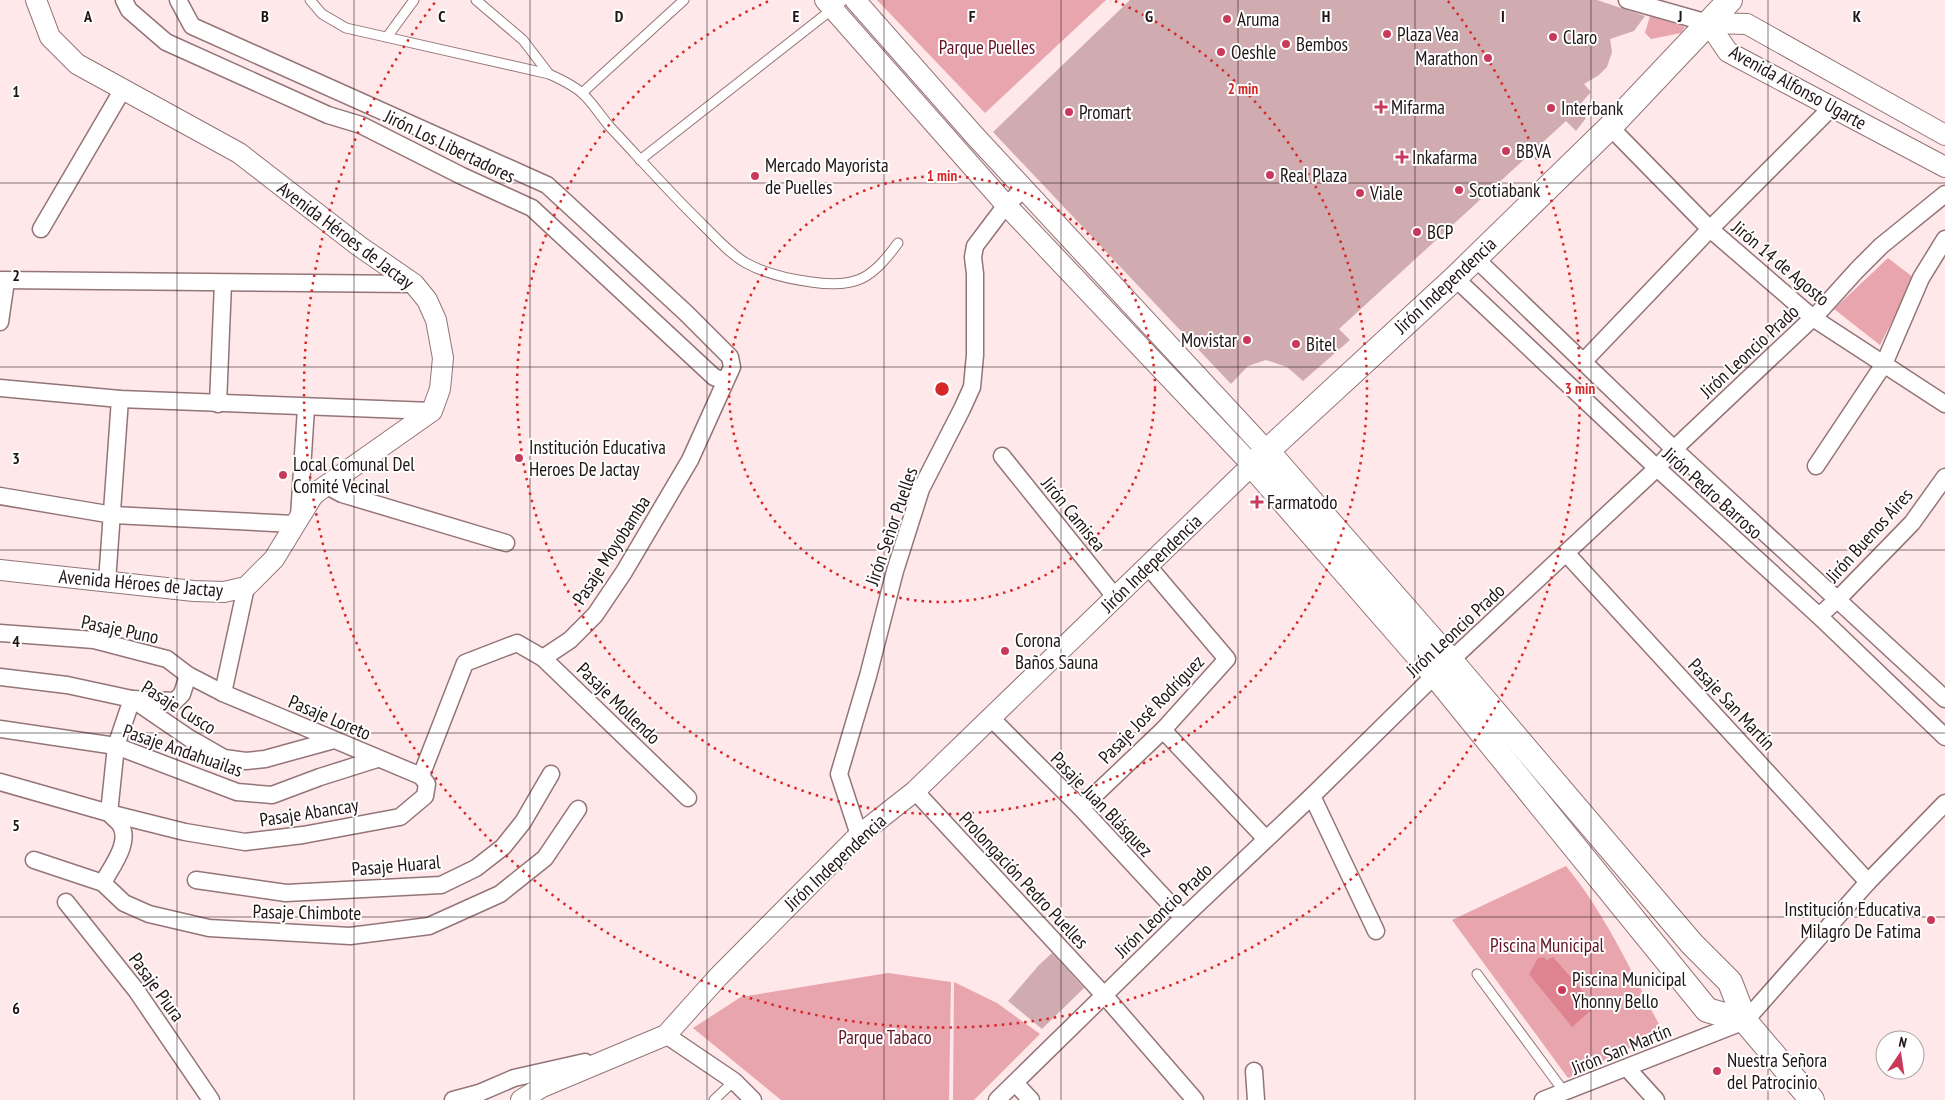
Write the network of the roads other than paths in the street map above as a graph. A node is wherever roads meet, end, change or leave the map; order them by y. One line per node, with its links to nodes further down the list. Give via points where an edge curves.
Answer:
1 (36, 0): 15 (street, Avenida Héroes de Jactay, via 50,37 77,64)
2 (124, 0): 38 (street, Jirón Los Libertadores, via 129,10 166,42 187,53 328,115 361,125 532,208 714,377)
3 (178, 0): 38 (street, Jirón Los Libertadores, via 192,26 547,185 730,357)
4 (310, 0): 13 (lane, via 322,14 346,28)
5 (414, 0): 13 (lane)
6 (476, 0): 14 (lane, via 523,40)
7 (684, 0): 16 (lane)
8 (855, 0): 22 (street)
9 (1626, 0): 12 (street)
10 (1730, 0): 12 (main road, Jirón Independencia)
11 (834, 3): 20 (lane); 24 (street)
12 (1708, 23): 17 (street, Avenida Alfonso Ugarte, via 1728,52); 18 (main road, Jirón Independencia); 19 (street, Avenida Alfonso Ugarte, via 1747,24)
13 (387, 37): 14 (lane)
14 (549, 74): 16 (lane)
15 (123, 89): 25 (street); 33 (street, Avenida Héroes de Jactay, via 239,153 359,246)
16 (582, 93): 20 (lane)
17 (1832, 107): 21 (street, Avenida Alfonso Ugarte); 26 (street)
18 (1610, 127): 26 (street, Jirón 14 de Agosto); 29 (main road, Jirón Independencia)
19 (1945, 135)
20 (640, 160): 28 (lane, via 718,240 745,262 769,272 826,284 858,282 882,265)
21 (1945, 167)
22 (1024, 189): 24 (street, Jirón Señor Puelles); 47 (street)
23 (1945, 194): 34 (street, Jirón Leoncio Prado, via 1881,246)
24 (1006, 205): 47 (street); 90 (street, Jirón Señor Puelles, via 975,246 972,387 920,489 839,774)
25 (40, 229)
26 (1710, 229): 34 (street, Jirón 14 de Agosto); 36 (street)
27 (1945, 239): 37 (street, via 1921,278)
28 (898, 244)
29 (1476, 258): 30 (main road, Jirón Independencia); 36 (street)
30 (1455, 278): 47 (main road, Jirón Independencia); 49 (street, Jirón Pedro Barroso)
31 (3, 280): 32 (street); 35 (street)
32 (223, 283): 33 (street); 41 (street)
33 (414, 284): 44 (street, Avenida Héroes de Jactay, via 427,300 436,320 442,358 440,389)
34 (1813, 318): 37 (street, Jirón 14 de Agosto); 45 (street, Jirón Leoncio Prado)
35 (0, 322)
36 (1583, 362): 45 (street)
37 (1884, 364): 42 (street, Jirón 14 de Agosto); 48 (street)
38 (728, 374): 66 (street, Pasaje Moyobamba, via 690,460 624,572 594,615 570,640)
39 (0, 388): 40 (street)
40 (120, 399): 41 (street); 53 (street)
41 (218, 404): 43 (street)
42 (1945, 404)
43 (306, 408): 44 (street); 54 (street)
44 (432, 411): 51 (street, Avenida Héroes de Jactay)
45 (1674, 449): 49 (street, Jirón Leoncio Prado); 62 (street)
46 (1002, 456): 61 (street, Jirón Camisea)
47 (1259, 458): 57 (street, Jirón Independencia); 67 (main road)
48 (1816, 466)
49 (1656, 468): 56 (street, Jirón Leoncio Prado); 63 (street, Jirón Pedro Barroso)
50 (1945, 477): 62 (street, Jirón Buenos Aires, via 1912,523)
51 (325, 485): 54 (street, Avenida Héroes de Jactay, via 312,497); 55 (street, via 342,494)
52 (0, 496): 53 (street)
53 (113, 515): 54 (street); 59 (street)
54 (297, 521): 60 (street, Avenida Héroes de Jactay, via 274,559)
55 (506, 542)
56 (1566, 553): 67 (street, Jirón Leoncio Prado); 94 (street, Pasaje San Martín)
57 (1148, 566): 61 (street, Jirón Independencia); 75 (street, Pasaje José Rodríguez, via 1226,659)
58 (0, 570): 59 (street, Avenida Héroes de Jactay)
59 (107, 582): 60 (street, Avenida Héroes de Jactay, via 194,591 224,592)
60 (246, 587): 70 (street)
61 (1116, 598): 73 (street, Jirón Independencia)
62 (1838, 599): 63 (street, Jirón Buenos Aires); 72 (street)
63 (1819, 616): 76 (street, Jirón Pedro Barroso)
64 (0, 633): 68 (street, Pasaje Puno, via 94,640 166,659)
65 (517, 643): 66 (street, Pasaje Mollendo); 81 (street, Pasaje Abancay, via 465,663)
66 (543, 658): 85 (street, Pasaje Mollendo)
67 (1443, 668): 84 (street, Jirón Leoncio Prado); 101 (main road, via 1730,982); 101 (main road, via 1707,1010)
68 (188, 675): 70 (street, Pasaje Puno); 71 (street, via 182,694 175,701)
69 (0, 677): 71 (street, Pasaje Cusco, via 67,685)
70 (223, 693): 77 (street, Pasaje Loreto)
71 (132, 699): 77 (street, Pasaje Cusco, via 224,758 265,759); 78 (street)
72 (1945, 699)
73 (991, 718): 83 (street, Jirón Independencia); 87 (street, Pasaje Juan Blásquez)
74 (0, 729): 78 (street, Pasaje Andahuailas)
75 (1163, 730): 87 (street, Pasaje José Rodríguez); 91 (street)
76 (1945, 737)
77 (334, 740): 79 (street, Pasaje Loreto)
78 (116, 746): 79 (street, Pasaje Andahuailas, via 237,792 272,795); 89 (street)
79 (377, 759): 81 (street, Pasaje Loreto)
80 (551, 774): 93 (street, Pasaje Huaral, via 523,822 503,848 476,868 441,885 286,893)
81 (421, 776): 89 (street, Pasaje Abancay, via 427,784 425,796 400,816 245,842 185,832)
82 (0, 782): 89 (street, Pasaje Abancay)
83 (915, 791): 90 (street, Jirón Independencia); 100 (street, Prolongación Pedro Puelles)
84 (1312, 796): 91 (street, Jirón Leoncio Prado); 98 (street)
85 (688, 798)
86 (1945, 803): 94 (street, Jirón San Martín)
87 (1081, 808): 97 (street, Pasaje Juan Blásquez)
88 (578, 809): 95 (street, Pasaje Chimbote, via 545,858 500,894 430,926 350,936 209,928 149,914 124,903)
89 (109, 813): 95 (street, via 121,825 125,836)
90 (859, 835): 102 (street, Jirón Independencia, via 718,977)
91 (1266, 840): 97 (street, Jirón Leoncio Prado)
92 (34, 860): 95 (street, Pasaje Chimbote)
93 (196, 880)
94 (1868, 882): 101 (street, Jirón San Martín)
95 (102, 883)
96 (66, 902): 109 (street, Pasaje Piura, via 136,990)
97 (1182, 918): 100 (street, Jirón Leoncio Prado)
98 (1376, 931)
99 (1476, 974): 108 (lane)
100 (1104, 995): 107 (street, Jirón Leoncio Prado); 116 (street, Prolongación Pedro Puelles)
101 (1745, 1021): 104 (street, Jirón San Martín); 120 (main road)
102 (666, 1035): 103 (street, Jirón Independencia); 106 (street)
103 (615, 1056): 110 (street, via 514,1078); 111 (street, Jirón Independencia, via 542,1087)
104 (1627, 1068): 108 (street, Jirón San Martín); 119 (street)
105 (1254, 1070): 117 (street)
106 (734, 1081): 112 (lane); 113 (street)
107 (1015, 1083): 114 (street, Jirón Leoncio Prado); 115 (street)
108 (1565, 1093): 118 (street, Jirón San Martín)
109 (211, 1100)
110 (453, 1100)
111 (521, 1100)
112 (714, 1100)
113 (754, 1100)
114 (997, 1100)
115 (1030, 1100)
116 (1195, 1100)
117 (1256, 1100)
118 (1543, 1100)
119 (1656, 1100)
120 (1812, 1100)

